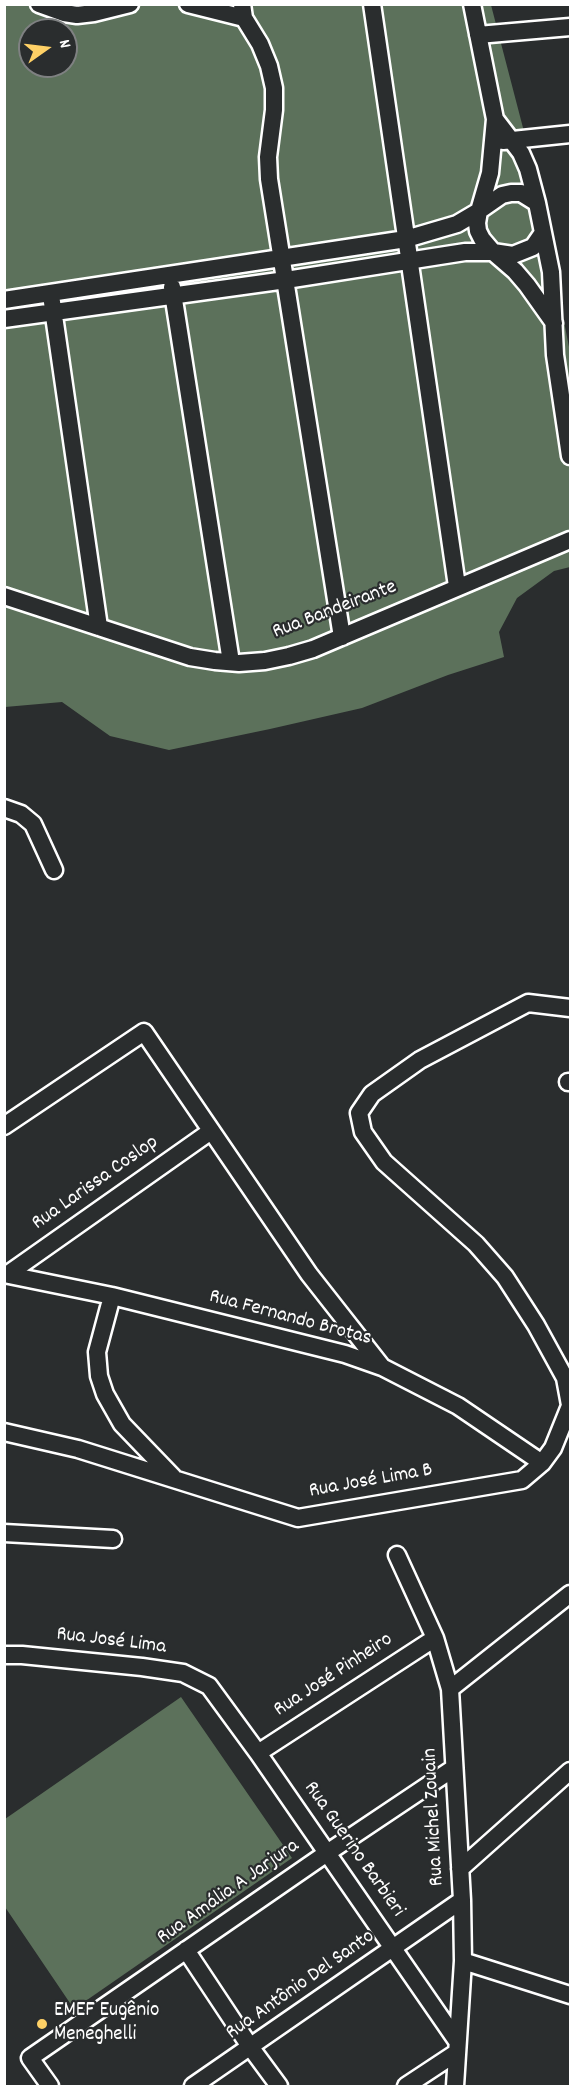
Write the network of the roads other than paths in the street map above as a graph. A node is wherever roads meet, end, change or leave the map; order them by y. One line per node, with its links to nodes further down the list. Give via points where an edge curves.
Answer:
1 (39, 4): 2 (street, via 77,15)
2 (130, 4)
3 (188, 4): 6 (street)
4 (372, 4): 16 (street)
5 (472, 4): 8 (street)
6 (243, 11): 18 (street, via 269,66 274,88 269,179)
7 (570, 27): 8 (street)
8 (478, 35): 9 (street)
9 (495, 119): 11 (street); 12 (street)
10 (570, 134): 11 (street)
11 (513, 140): 12 (street); 13 (street, via 528,169)
12 (493, 141): 14 (street, via 490,173)
13 (537, 203): 14 (street, via 521,193 512,193 502,195); 15 (street)
14 (479, 211): 16 (street, via 457,224); 17 (street, via 478,231)
15 (542, 234): 17 (street, via 526,251 513,255); 27 (street, via 551,272)
16 (406, 239): 18 (street); 19 (street)
17 (493, 252): 19 (street); 27 (street, via 515,271)
18 (283, 259): 20 (street); 21 (street)
19 (409, 261): 21 (street); 30 (street)
20 (170, 276): 22 (street); 23 (street)
21 (286, 280): 23 (street); 33 (street)
22 (51, 293): 24 (street); 25 (street)
23 (173, 295): 25 (street); 34 (street)
24 (4, 300)
25 (54, 312): 26 (street); 32 (street)
26 (4, 319)
27 (554, 323): 28 (street)
28 (570, 456)
29 (570, 540): 30 (street, Rua Bandeirante)
30 (457, 586): 33 (street, Rua Bandeirante)
31 (4, 596): 32 (street, Rua Bandeirante)
32 (99, 627): 34 (street, Rua Bandeirante, via 190,657)
33 (342, 636): 34 (street, Rua Bandeirante, via 289,656)
34 (231, 662)
35 (4, 808): 36 (street, via 33,824)
36 (54, 870)
37 (570, 1008): 43 (street, Rua José Lima B, via 528,1003 420,1060 372,1094 359,1113 363,1132 384,1162 476,1244 506,1277 565,1378)
38 (4, 1126): 39 (street, via 144,1032)
39 (211, 1131): 40 (street, Rua Larissa Coslop); 42 (street, via 309,1274)
40 (6, 1274): 41 (street, Rua Fernando Brotas)
41 (112, 1296): 42 (street, Rua Fernando Brotas, via 345,1354); 46 (street, via 97,1352 105,1394 122,1424)
42 (382, 1367): 45 (street, Rua Fernando Brotas, via 458,1406)
43 (570, 1405): 45 (street, Rua José Lima B, via 553,1448)
44 (4, 1432): 46 (street, Rua José Lima B, via 78,1449)
45 (542, 1463): 46 (street, Rua José Lima B, via 522,1480 298,1518)
46 (176, 1480)
47 (4, 1533): 48 (street)
48 (113, 1539)
49 (397, 1555): 51 (street, Rua Michel Zouain)
50 (570, 1593): 54 (street)
51 (435, 1638): 54 (street, Rua Michel Zouain); 55 (street, Rua José Pinheiro)
52 (4, 1654): 53 (street, Rua José Lima, via 183,1673)
53 (209, 1686): 55 (street, Rua Guerino Barbieri)
54 (450, 1689): 56 (street, Rua Michel Zouain)
55 (258, 1753): 58 (street, Rua Guerino Barbieri)
56 (454, 1768): 58 (street, Rua Amália A Jarjura); 59 (street, Rua Michel Zouain)
57 (570, 1771): 59 (street)
58 (327, 1853): 61 (street, Rua Guerino Barbieri); 62 (street, Rua Amália A Jarjura)
59 (460, 1869): 60 (street, Rua Michel Zouain)
60 (462, 1900): 61 (street, Rua Antônio Del Santo); 63 (street, Rua Michel Zouain)
61 (394, 1949): 65 (street, Rua Guerino Barbieri); 66 (street, Rua Antônio Del Santo)
62 (186, 1950): 66 (street); 67 (street, Rua Amália A Jarjura, via 30,2058)
63 (463, 1961): 64 (street); 65 (street, Rua Michel Zouain)
64 (570, 1995)
65 (457, 2047): 70 (street); 71 (street, Rua Michel Zouain)
66 (251, 2048): 68 (street, Rua Antônio Del Santo); 69 (street)
67 (50, 2086)
68 (193, 2086)
69 (279, 2086)
70 (406, 2086)
71 (455, 2086)

